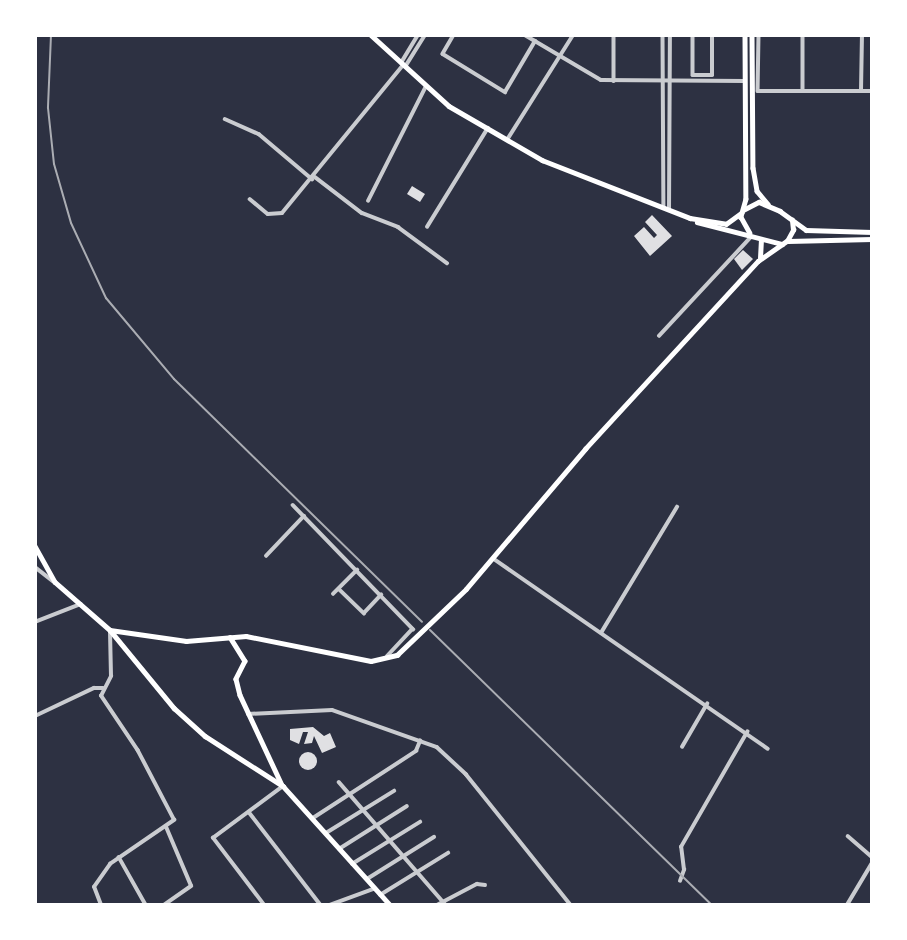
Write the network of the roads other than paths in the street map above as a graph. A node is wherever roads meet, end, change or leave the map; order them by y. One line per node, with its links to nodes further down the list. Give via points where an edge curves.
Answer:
1 (371, 35): 20 (main road)
2 (418, 35): 20 (street)
3 (425, 35): 20 (street)
4 (454, 35): 17 (street, via 443,54 505,92)
5 (525, 35): 17 (street)
6 (573, 35): 18 (street)
7 (614, 35): 22 (street)
8 (663, 35): 23 (street)
9 (670, 35): 24 (street)
10 (693, 35): 11 (street, via 693,75 712,75)
11 (712, 35)
12 (752, 35): 19 (main road)
13 (759, 35): 21 (street)
14 (803, 35): 27 (street)
15 (862, 35): 28 (street)
16 (744, 36): 25 (main road)
17 (535, 41): 18 (street)
18 (560, 56): 22 (street, via 593,76); 32 (street)
19 (752, 59): 21 (street); 36 (main road, via 753,168 757,191)
20 (403, 65): 26 (main road); 33 (street)
21 (758, 68): 27 (street, via 758,91)
22 (614, 81): 23 (street)
23 (663, 81): 24 (street); 37 (street)
24 (670, 81): 25 (street); 37 (street)
25 (745, 81): 38 (main road)
26 (425, 88): 31 (main road); 35 (street)
27 (803, 91): 28 (street)
28 (861, 91): 29 (street)
29 (872, 91)
30 (225, 119): 33 (street, via 259,134)
31 (488, 128): 32 (main road); 41 (street)
32 (507, 140): 37 (main road, via 542,160)
33 (313, 178): 34 (street, via 278,215 268,214); 48 (street)
34 (250, 199)
35 (368, 201)
36 (768, 204): 38 (main road, via 754,203); 40 (main road)
37 (667, 209): 39 (main road)
38 (742, 212): 39 (main road, via 726,224); 43 (main road)
39 (690, 218): 43 (main road)
40 (792, 220): 42 (main road, via 806,230); 46 (main road, via 793,230)
41 (427, 227)
42 (872, 232)
43 (751, 234): 44 (main road); 49 (street)
44 (761, 239): 46 (main road); 47 (main road, via 764,251)
45 (872, 239): 46 (main road)
46 (785, 242): 47 (main road)
47 (758, 261): 56 (main road, via 585,449)
48 (447, 263)
49 (659, 335)
50 (293, 505): 52 (street)
51 (677, 507): 66 (street)
52 (304, 516): 54 (street); 58 (street)
53 (35, 546): 55 (main road)
54 (266, 556)
55 (40, 559): 57 (street); 59 (main road)
56 (494, 559): 66 (street); 69 (main road, via 410,646)
57 (35, 566): 59 (street)
58 (357, 570): 60 (street); 62 (street)
59 (55, 582): 63 (main road)
60 (339, 589): 61 (street); 62 (street, via 364,612)
61 (333, 594)
62 (381, 595): 69 (street, via 413,628)
63 (80, 604): 64 (street); 65 (main road)
64 (35, 622)
65 (110, 630): 67 (main road, via 186,641); 68 (main road)
66 (601, 633): 71 (street)
67 (230, 637): 69 (main road, via 246,636 358,660); 73 (main road, via 245,661 236,679)
68 (113, 641): 70 (street, via 111,676); 81 (main road, via 186,721)
69 (388, 659)
70 (103, 688): 74 (street); 90 (street, via 101,696 174,817)
71 (707, 704): 76 (street); 78 (street)
72 (261, 712): 73 (street); 75 (street); 77 (street, via 331,710)
73 (248, 714): 75 (main road)
74 (35, 716)
75 (253, 727): 81 (main road)
76 (747, 732): 79 (street); 104 (street, via 681,848 684,870)
77 (420, 741): 83 (street, via 416,751); 117 (street, via 444,752 466,774)
78 (682, 747)
79 (768, 749)
80 (339, 782): 83 (street)
81 (283, 786): 86 (street); 87 (main road)
82 (394, 791): 85 (street)
83 (350, 794): 85 (street); 87 (street)
84 (407, 806): 89 (street)
85 (363, 810): 89 (street); 91 (street)
86 (249, 812): 112 (street, via 213,838); 113 (street)
87 (313, 818): 91 (main road)
88 (421, 822): 94 (street)
89 (376, 825): 94 (street); 95 (street)
90 (166, 827): 98 (street); 111 (street, via 191,886)
91 (326, 833): 95 (main road)
92 (848, 836): 99 (street)
93 (434, 837): 97 (street)
94 (390, 841): 97 (street); 101 (street)
95 (339, 849): 101 (main road)
96 (448, 853): 102 (street)
97 (403, 856): 102 (street); 103 (street)
98 (119, 857): 109 (street, via 94,887); 110 (street)
99 (872, 857)
100 (872, 863): 118 (street)
101 (352, 864): 103 (main road)
102 (417, 872): 107 (street); 108 (street)
103 (366, 880): 106 (main road)
104 (680, 881)
105 (485, 885): 108 (street, via 477,884)
106 (373, 889): 107 (main road); 114 (street)
107 (380, 895): 115 (main road)
108 (444, 903): 116 (street)
109 (101, 905)
110 (146, 905)
111 (164, 905)
112 (264, 905)
113 (321, 905)
114 (330, 905)
115 (390, 905)
116 (437, 905)
117 (571, 905)
118 (847, 905)

